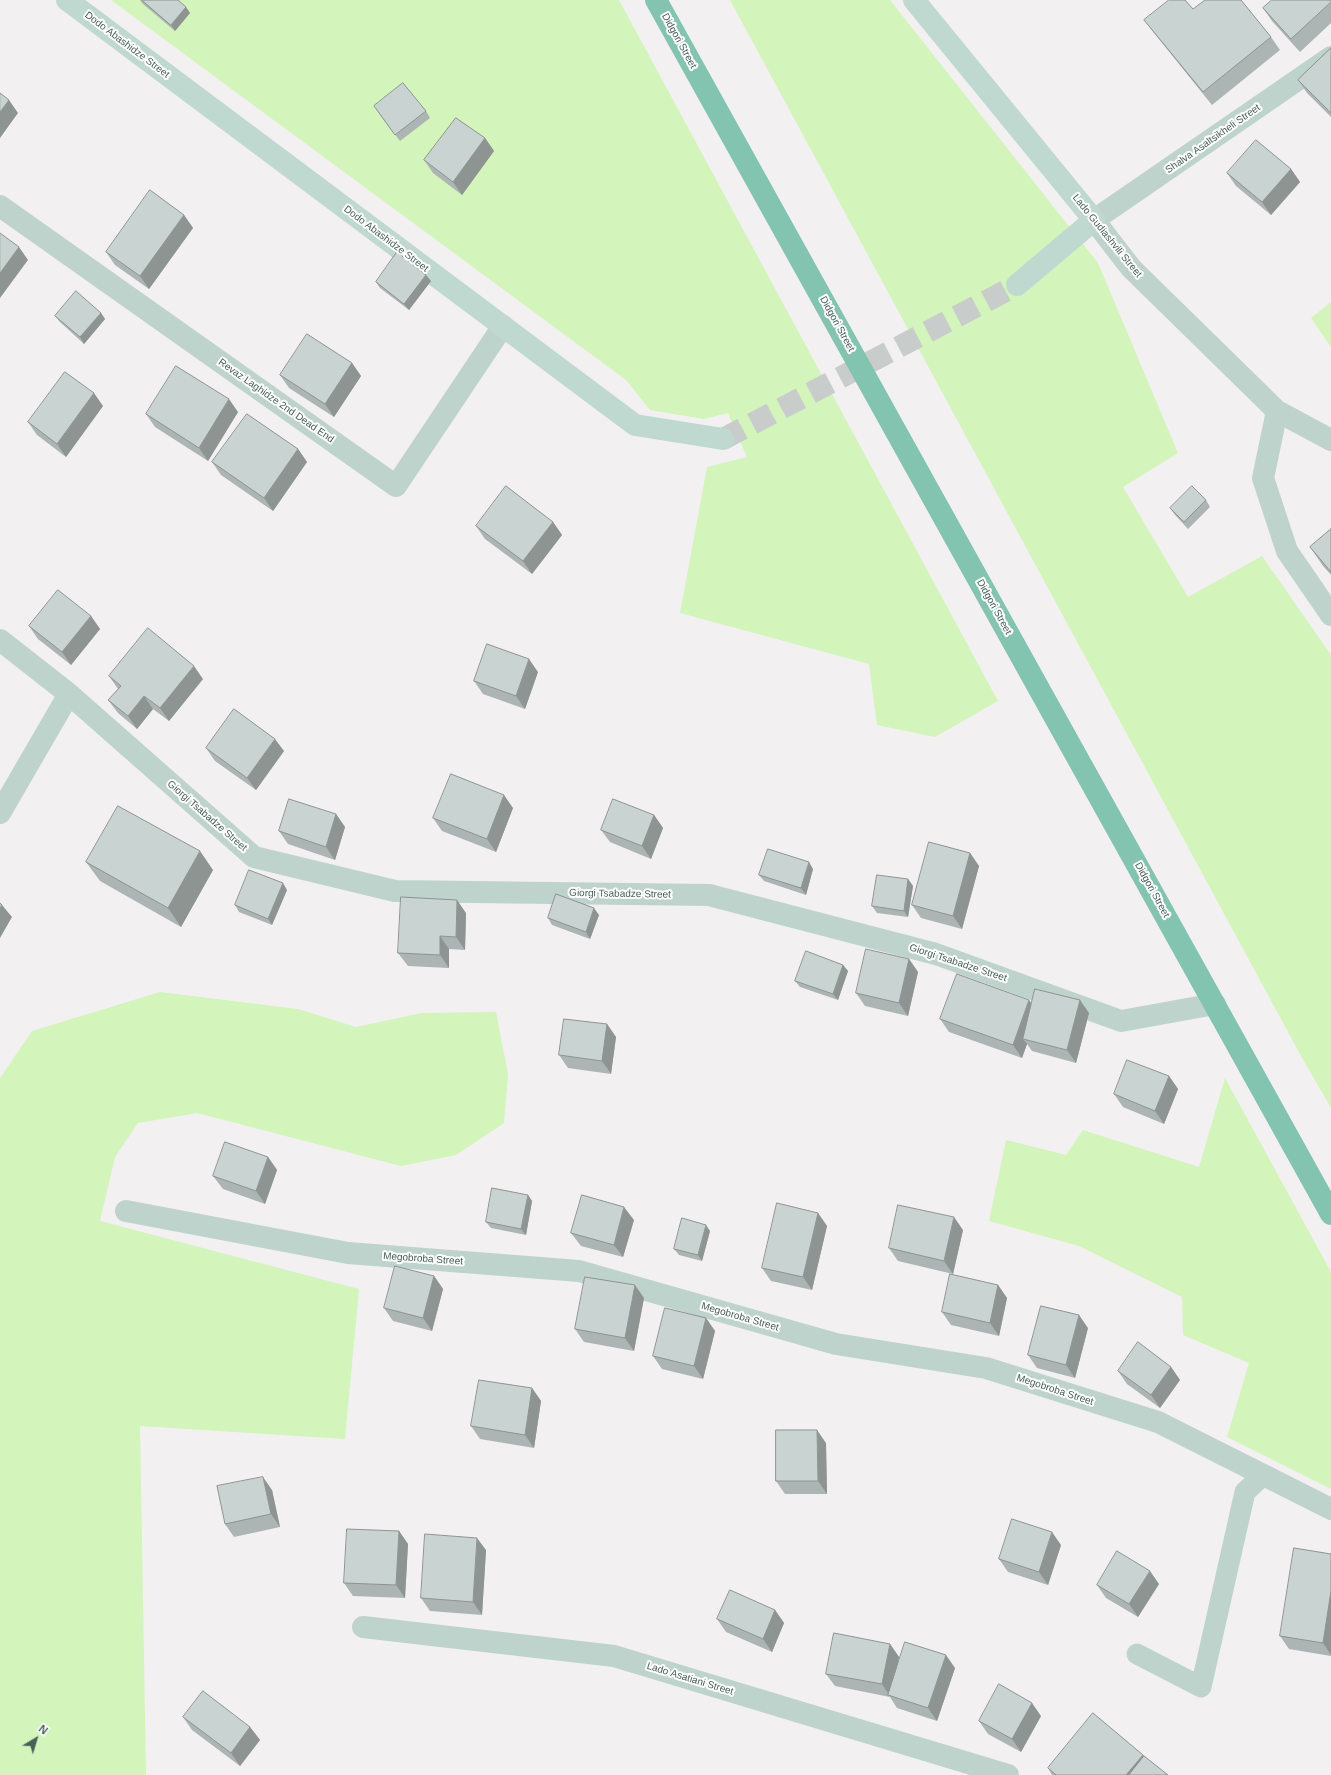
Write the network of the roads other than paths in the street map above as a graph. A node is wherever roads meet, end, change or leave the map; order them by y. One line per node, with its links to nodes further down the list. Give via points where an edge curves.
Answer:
1 (66, 0): 8 (street, Dodo Abashidze Street)
2 (656, 0): 16 (highway, Didgori Street)
3 (914, 0): 6 (street, Lado Gudiashvili Street)
4 (1331, 57): 6 (street, Shalva Asaltsikheli Street)
5 (0, 207): 8 (street, Revaz Laghidze 2nd Dead End, via 396,486)
6 (1094, 220): 7 (street); 9 (street, Lado Gudiashvili Street, via 1131,268)
7 (1016, 285)
8 (503, 326): 10 (street, Dodo Abashidze Street, via 635,426)
9 (1277, 411): 11 (street, Lado Gudiashvili Street); 12 (street, via 1263,478 1287,551)
10 (723, 439)
11 (1331, 440)
12 (1331, 615)
13 (0, 640): 14 (street, Giorgi Tsabadze Street)
14 (69, 694): 15 (street); 16 (street, Giorgi Tsabadze Street, via 254,857 396,891 709,895 936,954 1121,1021)
15 (0, 813)
16 (1215, 1004): 18 (highway, Didgori Street)
17 (126, 1211): 19 (street, Megobroba Street, via 348,1253 579,1271 836,1344 986,1368 1158,1422)
18 (1331, 1214)
19 (1263, 1475): 20 (street, Megobroba Street); 22 (lane, via 1245,1492 1201,1687)
20 (1331, 1509)
21 (363, 1627): 23 (street, Lado Asatiani Street, via 614,1656)
22 (1137, 1654)
23 (1008, 1775)

